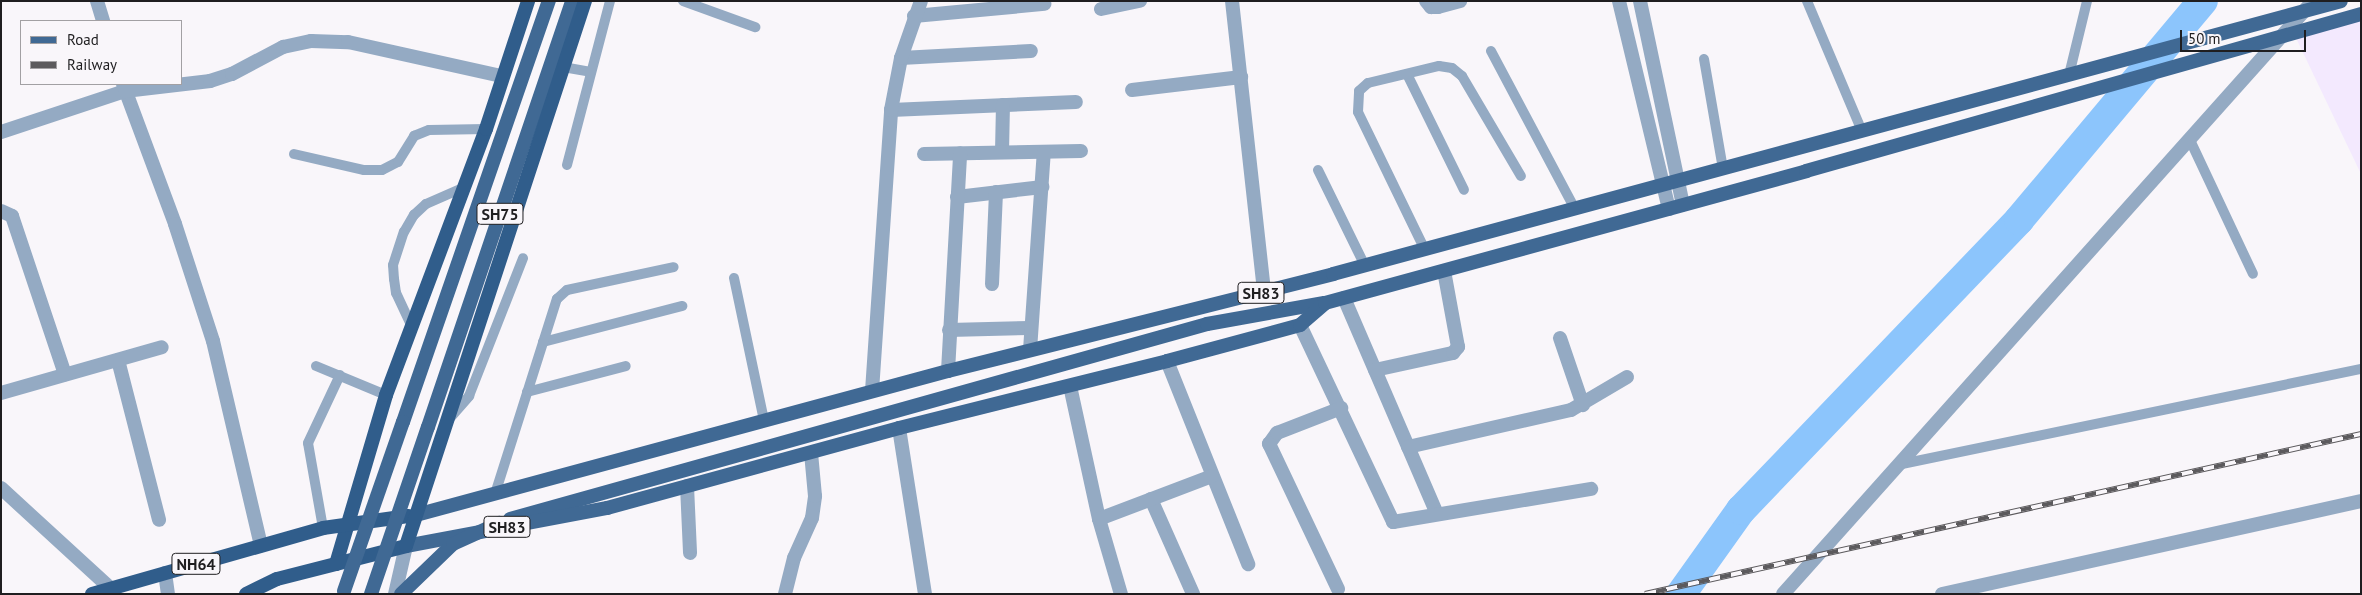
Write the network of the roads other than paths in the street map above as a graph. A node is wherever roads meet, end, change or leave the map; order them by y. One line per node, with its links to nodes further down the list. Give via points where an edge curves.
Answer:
1 (96, 1): 24 (street)
2 (528, 1): 35 (highway)
3 (549, 1): 136 (main road, SH75, bridge)
4 (572, 1): 137 (main road, SH75, bridge)
5 (585, 1): 31 (highway)
6 (610, 1): 32 (lane)
7 (683, 1): 25 (lane)
8 (921, 1): 23 (street)
9 (1140, 1): 20 (street)
10 (1232, 1): 36 (street)
11 (1426, 1): 12 (street, via 1431,7 1438,7)
12 (1460, 1)
13 (1619, 1): 59 (street)
14 (1640, 1): 58 (street)
15 (1807, 1): 45 (lane)
16 (2087, 1): 34 (lane)
17 (2313, 1): 21 (street)
18 (2341, 1): 21 (main road, SH83)
19 (1044, 4): 23 (street)
20 (1101, 9)
21 (2301, 13): 26 (street); 34 (main road, SH83)
22 (2361, 14): 26 (main road, SH83)
23 (914, 16): 29 (street)
24 (104, 20)
25 (755, 27)
26 (2280, 36): 47 (street); 65 (main road, SH83)
27 (1031, 51): 29 (street)
28 (1492, 51): 66 (lane)
29 (901, 58): 43 (street)
30 (1704, 59): 56 (lane)
31 (563, 67): 32 (lane); 107 (highway)
32 (591, 72): 54 (lane)
33 (1407, 74): 57 (lane, via 1439,66 1452,68 1462,76); 62 (lane); 69 (lane, via 1368,83 1359,91 1358,112)
34 (2069, 75): 45 (main road, SH83)
35 (501, 76): 37 (street, via 348,42 311,41 284,47 232,74 210,81); 44 (highway)
36 (1240, 77): 40 (street); 77 (street)
37 (182, 83)
38 (161, 85): 39 (street)
39 (124, 88): 46 (street); 125 (street, via 175,224 213,340)
40 (1132, 90)
41 (1076, 102): 42 (street)
42 (1003, 105): 43 (street); 49 (street)
43 (891, 110): 100 (street)
44 (486, 129): 52 (lane, via 429,130 414,136 398,162 382,170 364,170); 60 (highway)
45 (1862, 130): 56 (main road, SH83)
46 (1, 132)
47 (2189, 138): 74 (lane); 111 (street)
48 (1081, 151): 50 (street)
49 (1002, 152): 50 (street); 51 (street)
50 (1044, 152): 61 (street)
51 (960, 153): 53 (street); 64 (street)
52 (294, 154)
53 (924, 154)
54 (567, 165)
55 (1318, 170): 71 (lane)
56 (1723, 170): 58 (main road, SH83)
57 (1521, 176)
58 (1678, 182): 59 (main road, SH83); 65 (street)
59 (1663, 186): 66 (main road, SH83); 67 (street)
60 (465, 187): 82 (highway); 82 (lane, via 426,204 414,215 404,232 393,265 394,279 396,293)
61 (1042, 187): 63 (street); 83 (street)
62 (1464, 190)
63 (996, 192): 64 (street); 76 (street)
64 (957, 197): 84 (street)
65 (1683, 205): 67 (main road, SH83)
66 (1575, 209): 69 (main road, SH83)
67 (1669, 209): 73 (main road, SH83)
68 (1, 211): 96 (street, via 12,216)
69 (1425, 250): 71 (main road, SH83)
70 (523, 258): 107 (lane, via 469,396)
71 (1365, 266): 77 (main road, SH83)
72 (674, 267): 86 (lane, via 561,293)
73 (1444, 271): 78 (main road, SH83); 94 (street, via 1458,347 1453,353)
74 (2253, 274)
75 (734, 278): 106 (lane)
76 (992, 284)
77 (1264, 292): 88 (main road, SH83)
78 (1344, 298): 79 (main road, SH83); 94 (street)
79 (1325, 303): 81 (main road, SH83); 139 (main road, bridge, via 1207,324 545,507 453,544)
80 (682, 306): 86 (lane)
81 (1300, 324): 90 (main road, SH83); 105 (street)
82 (412, 327): 103 (highway)
83 (1030, 328): 84 (street); 88 (street)
84 (949, 330): 95 (street)
85 (1560, 338): 104 (street)
86 (543, 342): 101 (lane)
87 (162, 347): 89 (street)
88 (1030, 350): 95 (main road, SH83)
89 (118, 360): 96 (street); 122 (street)
90 (1166, 361): 99 (main road, SH83); 112 (street)
91 (316, 366): 97 (lane)
92 (626, 366): 101 (lane)
93 (2361, 369): 111 (lane)
94 (1375, 370): 109 (street)
95 (948, 371): 100 (main road, SH83)
96 (65, 374): 102 (street)
97 (340, 376): 103 (lane); 124 (lane, via 308,443)
98 (1627, 377): 104 (street)
99 (1070, 386): 108 (main road, SH83); 121 (street)
100 (872, 391): 106 (main road, SH83)
101 (527, 392): 116 (lane)
102 (1, 393)
103 (386, 395): 123 (highway)
104 (1583, 405): 109 (street)
105 (1341, 408): 119 (street, via 1393,522); 132 (street, via 1277,433 1269,444)
106 (764, 420): 116 (main road, SH83)
107 (445, 424): 120 (highway)
108 (899, 428): 110 (main road, SH83); 141 (street)
109 (1408, 447): 119 (street)
110 (811, 453): 113 (main road, SH83); 140 (street, via 815,496 812,518 794,558)
111 (1896, 465): 144 (street)
112 (1212, 476): 117 (street); 129 (street)
113 (687, 486): 126 (main road, SH83, via 607,508); 127 (street)
114 (1, 488): 131 (street)
115 (1591, 489): 119 (street)
116 (495, 494): 120 (main road, SH83)
117 (1151, 499): 121 (street); 143 (street)
118 (2361, 501): 145 (street)
119 (1437, 514)
120 (416, 515): 123 (highway, NH64); 126 (highway)
121 (1099, 519): 142 (street)
122 (159, 520)
123 (348, 525): 124 (highway, NH64); 128 (highway)
124 (323, 528): 125 (highway, NH64)
125 (261, 545): 130 (highway, NH64)
126 (406, 546): 128 (highway); 138 (street)
127 (690, 553)
128 (336, 564): 135 (highway, via 277,579)
129 (1248, 564)
130 (164, 573): 131 (highway, NH64); 134 (street)
131 (110, 588): 133 (highway, NH64)
132 (1338, 589)
133 (92, 594)
134 (168, 594)
135 (246, 594)
136 (343, 594)
137 (371, 594)
138 (394, 594)
139 (401, 594)
140 (785, 594)
141 (925, 594)
142 (1121, 594)
143 (1193, 594)
144 (1783, 594)
145 (1942, 594)

